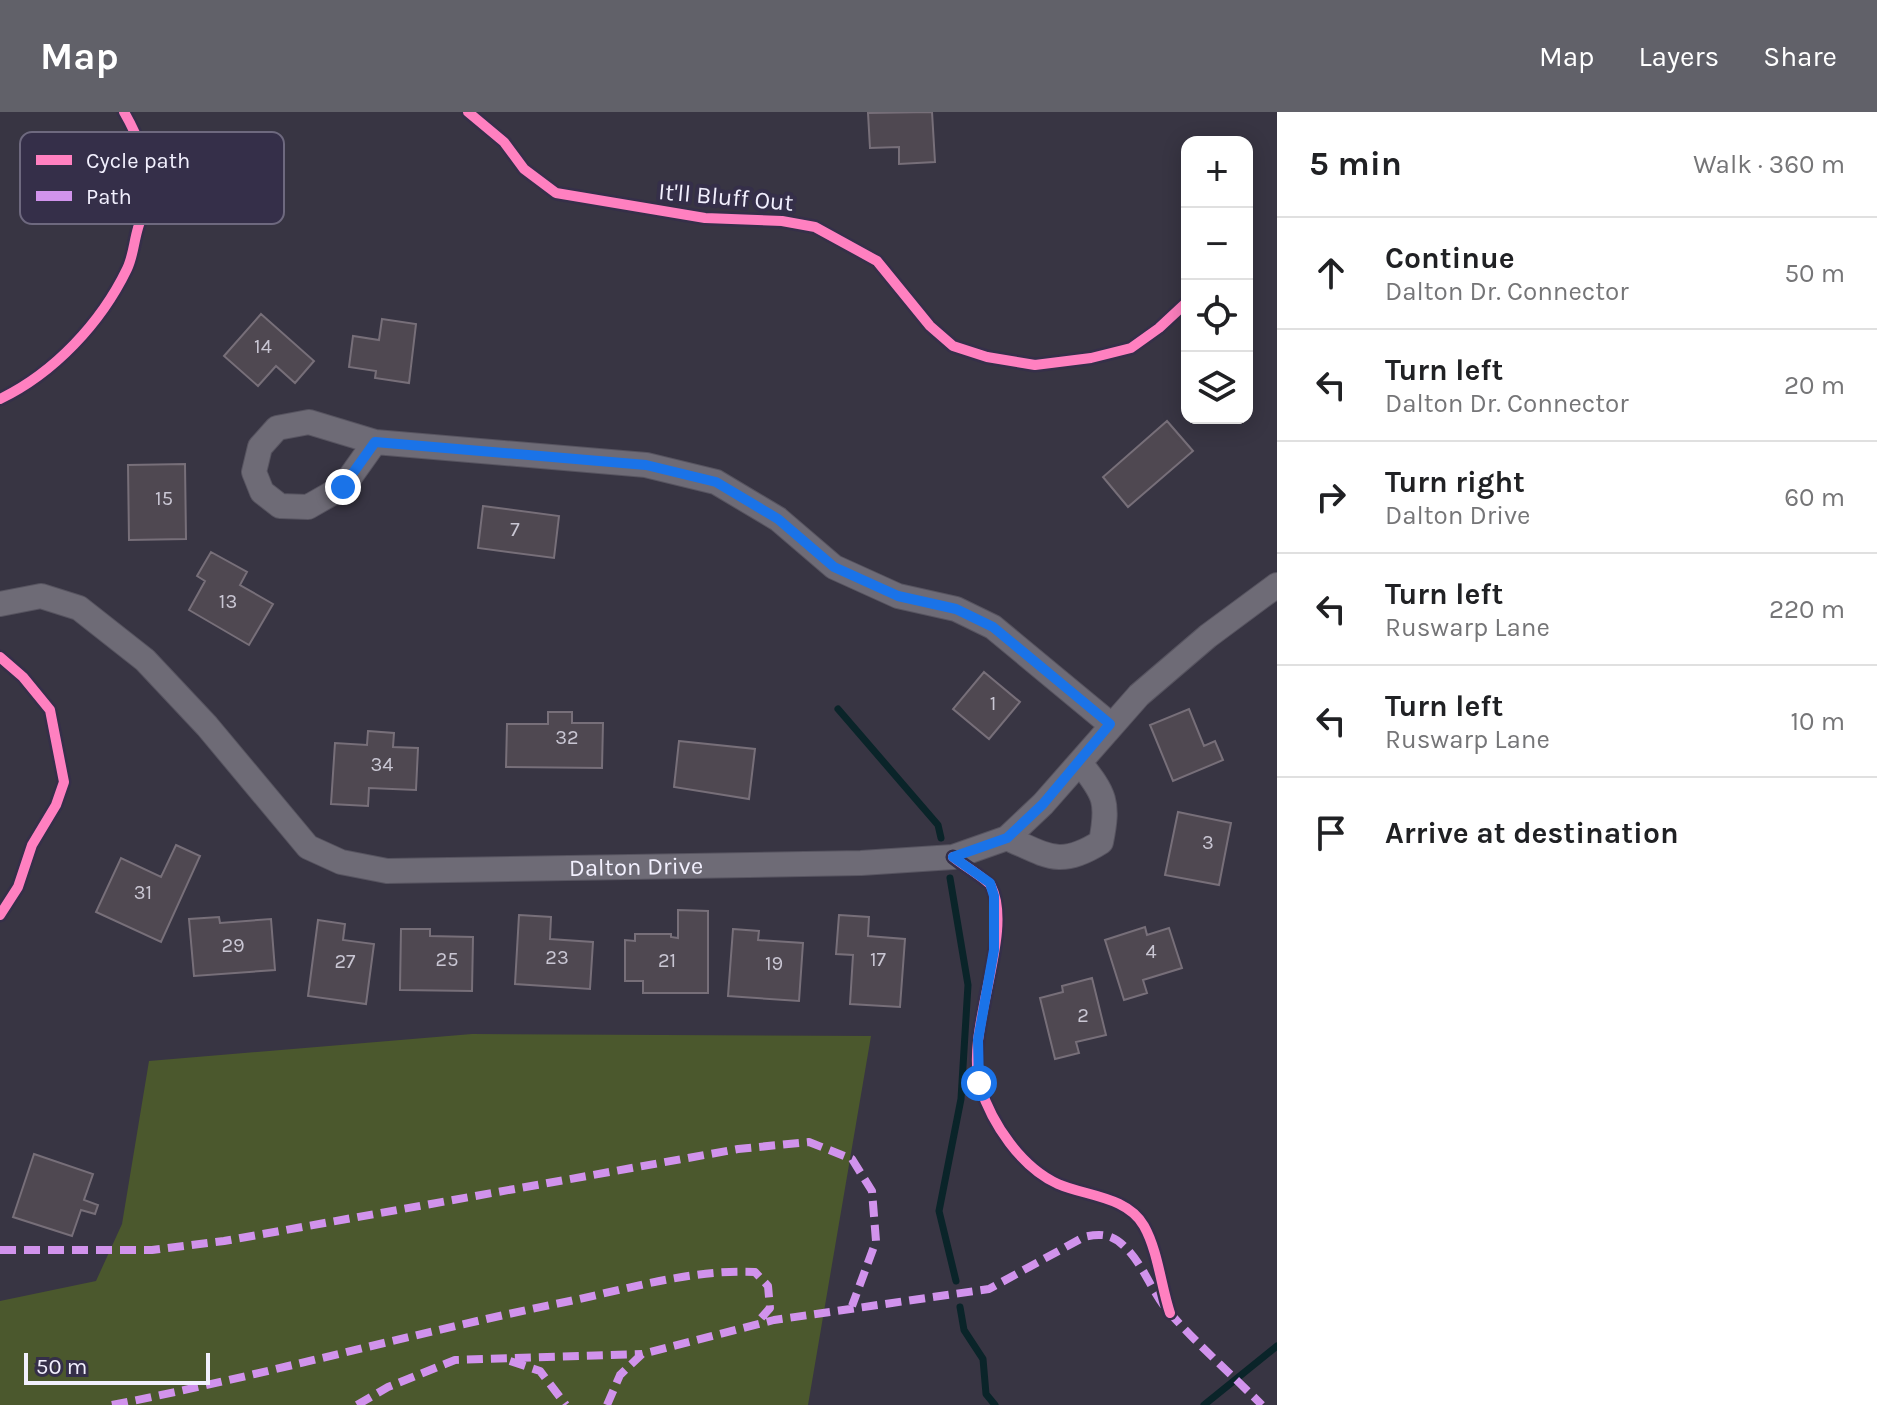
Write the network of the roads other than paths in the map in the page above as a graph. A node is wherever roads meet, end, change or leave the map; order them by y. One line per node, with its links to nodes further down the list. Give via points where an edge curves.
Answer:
1 (375, 442): 1 (street, via 309,422 277,428 260,447 254,472 262,492 280,506 308,507 343,487); 4 (street, via 646,465 716,482 778,519 834,567 898,596 956,609 993,627)
2 (1277, 585): 4 (street, Dalton Drive, via 1208,636)
3 (0, 604): 6 (street, Dalton Drive, via 41,596 79,608 145,660 308,847 341,862 387,871 861,863 953,857)
4 (1110, 724): 5 (street, Dalton Drive)
5 (1080, 763): 6 (street, Dalton Drive); 6 (street, via 1103,791 1101,842 1077,857 1052,859)
6 (1007, 838)

